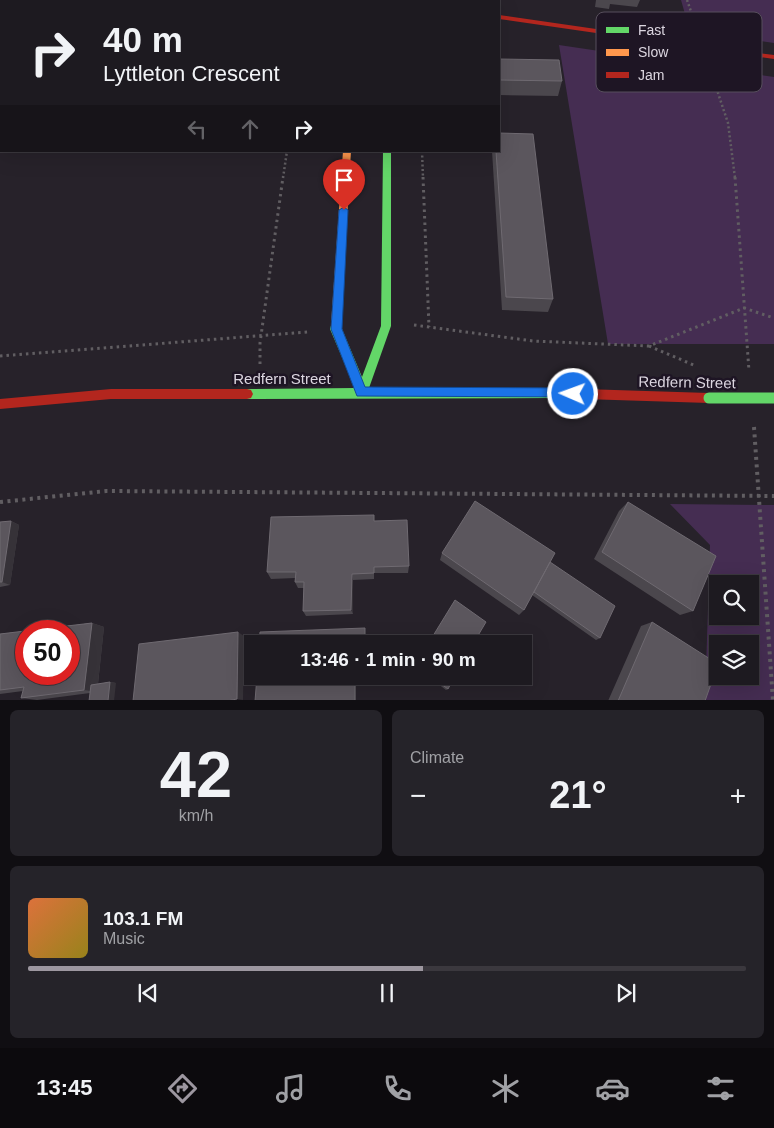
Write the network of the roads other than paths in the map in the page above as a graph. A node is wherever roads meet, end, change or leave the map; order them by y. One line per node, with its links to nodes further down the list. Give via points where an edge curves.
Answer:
1 (500, 17): 2 (street, bridge)
2 (596, 31)
3 (347, 152): 5 (street, via 336,329)
4 (387, 152): 5 (street, via 386,326)
5 (362, 392): 6 (street, Redfern Street, bridge); 7 (street, Redfern Street, via 111,394)
6 (774, 398)
7 (0, 404)

